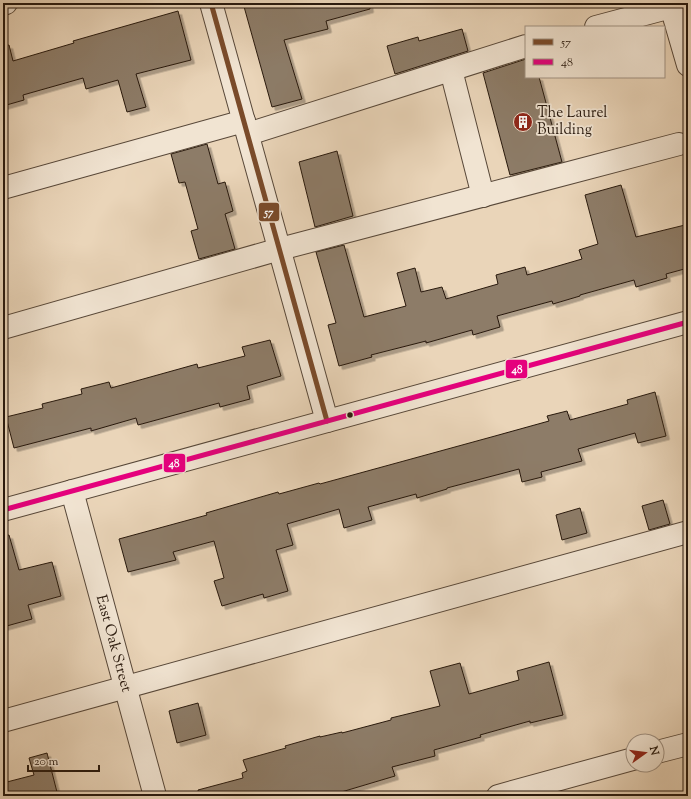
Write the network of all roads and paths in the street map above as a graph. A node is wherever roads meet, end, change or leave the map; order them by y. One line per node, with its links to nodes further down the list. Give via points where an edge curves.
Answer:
1 (6, 3): 3 (street)
2 (211, 3): 9 (street)
3 (3, 4)
4 (671, 5): 5 (street); 7 (street)
5 (599, 26)
6 (525, 46): 8 (street)
7 (688, 65)
8 (451, 70): 9 (street); 12 (street)
9 (246, 127): 11 (street); 13 (street)
10 (679, 144): 12 (street)
11 (3, 188)
12 (483, 196): 13 (street)
13 (280, 249): 15 (street); 16 (street)
14 (688, 322): 16 (street)
15 (3, 328)
16 (327, 420): 17 (street)
17 (72, 491): 18 (street); 20 (street, East Oak Street)
18 (3, 510)
19 (688, 532): 20 (street)
20 (126, 688): 21 (street); 25 (street, East Oak Street)
21 (3, 721)
22 (688, 744): 23 (street)
23 (665, 750)
24 (625, 761): 26 (street)
25 (155, 796)
26 (498, 796)

